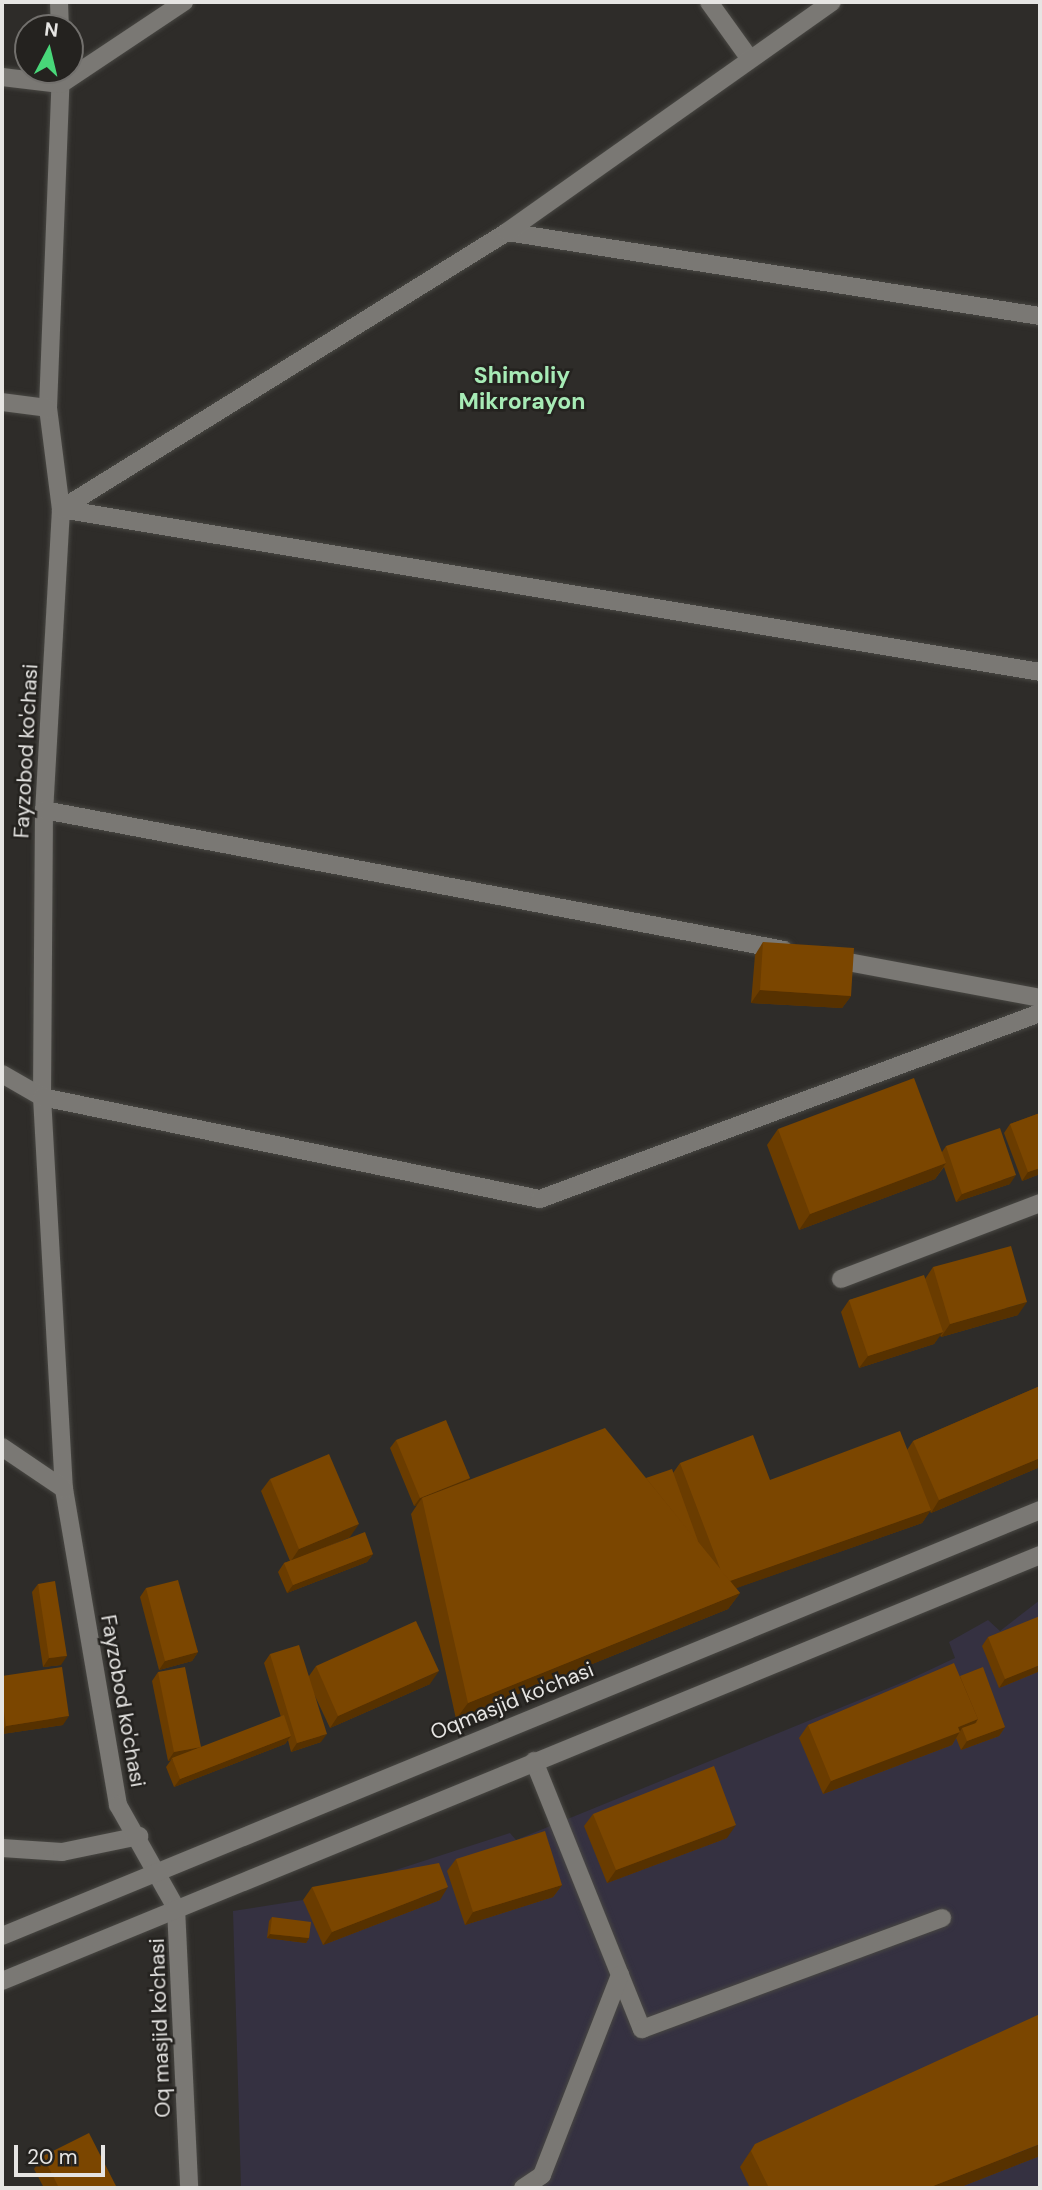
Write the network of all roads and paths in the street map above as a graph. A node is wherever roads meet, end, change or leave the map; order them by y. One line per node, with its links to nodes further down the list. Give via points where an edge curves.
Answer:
1 (184, 2): 5 (street)
2 (709, 2): 4 (street)
3 (832, 2): 4 (street)
4 (750, 59): 7 (street)
5 (84, 63)
6 (61, 84): 10 (street, Fayzobod ko'chasi)
7 (507, 232): 8 (street); 11 (street)
8 (1040, 316)
9 (2, 402): 10 (street)
10 (48, 408): 11 (street, Fayzobod ko'chasi)
11 (61, 509): 12 (street); 13 (street, Fayzobod ko'chasi)
12 (1040, 672)
13 (44, 810): 14 (street); 17 (street, Fayzobod ko'chasi)
14 (1040, 998)
15 (1040, 1013): 17 (street, via 540,1199)
16 (2, 1074): 17 (street)
17 (42, 1097): 21 (street, Fayzobod ko'chasi)
18 (1040, 1203): 19 (street)
19 (841, 1279)
20 (2, 1447): 21 (street)
21 (64, 1489): 25 (street, Fayzobod ko'chasi, via 118,1805)
22 (1040, 1510): 27 (street, Oqmasjid ko'chasi)
23 (1040, 1555): 24 (street)
24 (534, 1761): 28 (street); 31 (street)
25 (139, 1836): 26 (street, via 62,1852); 27 (street, Fayzobod ko'chasi)
26 (2, 1848)
27 (157, 1870): 28 (street, Fayzobod ko'chasi); 30 (street, Oqmasjid ko'chasi)
28 (176, 1908): 32 (street); 33 (street, Oq masjid ko'chasi)
29 (942, 1918): 31 (street, via 642,2029)
30 (2, 1936)
31 (620, 1975): 34 (street, via 542,2175)
32 (2, 1981)
33 (189, 2188)
34 (523, 2188)

